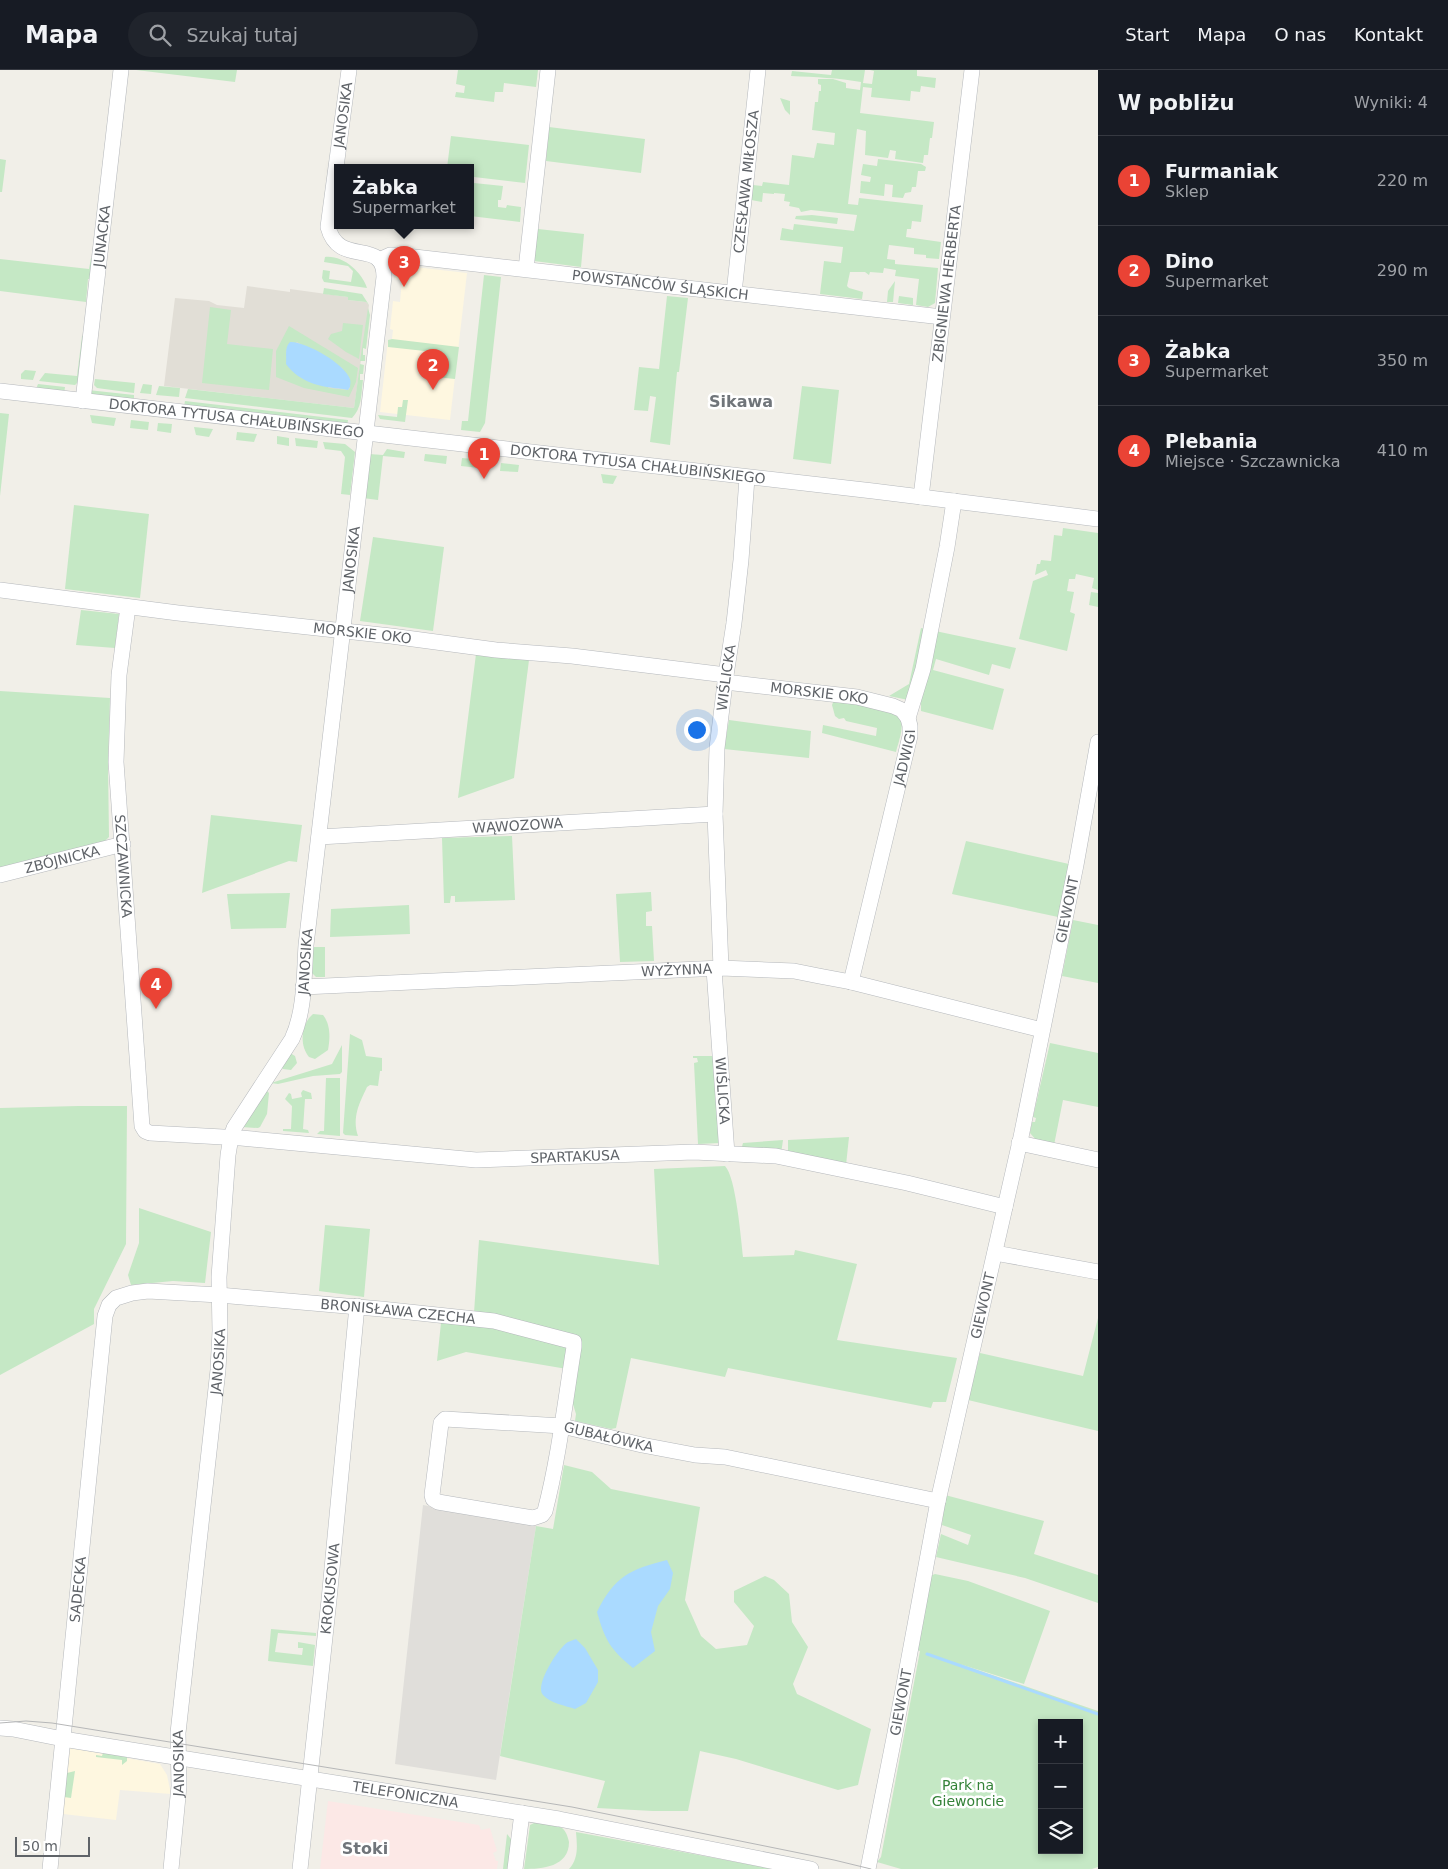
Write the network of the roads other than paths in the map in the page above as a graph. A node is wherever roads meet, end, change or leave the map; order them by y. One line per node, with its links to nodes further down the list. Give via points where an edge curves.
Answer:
1 (121, 70): 13 (street, JUNACKA)
2 (349, 70): 6 (street, JANOSIKA)
3 (548, 70): 9 (street)
4 (758, 70): 10 (street, CZESŁAWA MIŁOSZA)
5 (972, 70): 11 (street, ZBIGNIEWA HERBERTA)
6 (336, 164)
7 (334, 182): 8 (street, JANOSIKA, via 328,227 334,240 341,248 366,253)
8 (379, 260): 9 (street, POWSTAŃCÓW ŚLĄSKICH, via 397,255); 14 (street, JANOSIKA, via 384,277)
9 (526, 270): 10 (street, POWSTAŃCÓW ŚLĄSKICH)
10 (734, 293): 11 (street, POWSTAŃCÓW ŚLĄSKICH)
11 (942, 317): 16 (street, ZBIGNIEWA HERBERTA)
12 (0, 391): 13 (street, DOKTORA TYTUSA CHAŁUBIŃSKIEGO)
13 (83, 401): 14 (street, DOKTORA TYTUSA CHAŁUBIŃSKIEGO)
14 (366, 433): 15 (street, DOKTORA TYTUSA CHAŁUBIŃSKIEGO); 21 (street, JANOSIKA)
15 (747, 478): 16 (street, DOKTORA TYTUSA CHAŁUBIŃSKIEGO); 22 (street, WIŚLICKA)
16 (921, 497): 17 (street, DOKTORA TYTUSA CHAŁUBIŃSKIEGO)
17 (954, 501): 18 (street, DOKTORA TYTUSA CHAŁUBIŃSKIEGO); 23 (street, JADWIGI, via 923,669)
18 (1098, 519)
19 (0, 590): 20 (street, MORSKIE OKO)
20 (128, 607): 21 (street, MORSKIE OKO); 27 (street, SZCZAWNICKA, via 117,733)
21 (343, 631): 22 (street, MORSKIE OKO, via 572,656); 26 (street, JANOSIKA)
22 (726, 679): 23 (street, MORSKIE OKO, via 856,697 893,706); 25 (street, WIŚLICKA, via 717,748)
23 (908, 718): 30 (street, JADWIGI, via 910,736)
24 (1098, 742): 32 (street, GIEWONT)
25 (715, 814): 26 (street, WĄWOZOWA); 29 (street, WIŚLICKA)
26 (319, 837): 31 (street, JANOSIKA)
27 (123, 844): 28 (street, ZBÓJNICKA); 33 (street, SZCZAWNICKA)
28 (0, 874)
29 (717, 968): 30 (street, WYŻYNNA, via 794,971); 31 (street, WYŻYNNA); 36 (street, WIŚLICKA)
30 (852, 982): 32 (street, WYŻYNNA)
31 (303, 987): 34 (street, JANOSIKA, via 296,1030)
32 (1042, 1030): 35 (street, GIEWONT)
33 (142, 1126): 34 (street, SPARTAKUSA, via 150,1133)
34 (231, 1137): 36 (street, SPARTAKUSA, via 476,1160 694,1152); 41 (street, JANOSIKA)
35 (1019, 1143): 37 (street); 38 (street, GIEWONT)
36 (728, 1154): 38 (street, SPARTAKUSA, via 776,1156)
37 (1098, 1160)
38 (1005, 1207): 39 (street, GIEWONT)
39 (995, 1253): 40 (street); 45 (street, GIEWONT)
40 (1098, 1272)
41 (219, 1295): 42 (street, BRONISŁAWA CZECHA); 43 (street, BRONISŁAWA CZECHA, via 132,1293 116,1298); 48 (street, JANOSIKA, via 218,1370 178,1733)
42 (357, 1306): 44 (street, BRONISŁAWA CZECHA, via 494,1321 574,1342); 49 (street, KROKUSOWA)
43 (106, 1310): 47 (street, SĄDECKA)
44 (562, 1426): 44 (street, GUBAŁÓWKA, via 556,1471 542,1515 533,1518 438,1502 433,1498 442,1420); 45 (street, GUBAŁÓWKA, via 651,1447 725,1457)
45 (938, 1501): 56 (street, GIEWONT)
46 (0, 1728): 47 (street, TELEFONICZNA)
47 (63, 1739): 48 (street, TELEFONICZNA); 51 (street, SĄDECKA)
48 (178, 1758): 49 (street, TELEFONICZNA); 52 (street, JANOSIKA, via 178,1802)
49 (309, 1779): 50 (street, TELEFONICZNA); 53 (street, KROKUSOWA)
50 (522, 1813): 54 (street); 55 (street, TELEFONICZNA)
51 (50, 1869)
52 (171, 1869)
53 (300, 1869)
54 (515, 1869)
55 (811, 1869)
56 (868, 1869)

